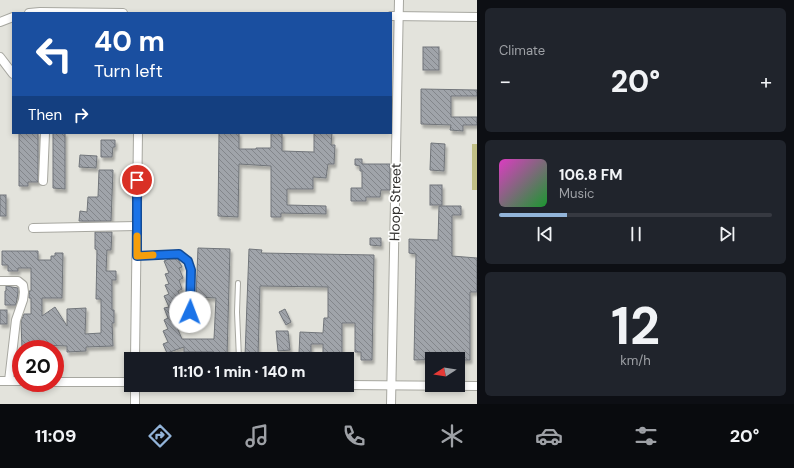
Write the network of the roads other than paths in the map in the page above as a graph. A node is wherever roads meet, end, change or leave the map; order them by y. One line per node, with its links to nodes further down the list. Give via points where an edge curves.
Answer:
1 (399, 0): 2 (street, Hoop Street)
2 (394, 16): 4 (street); 24 (street, Hoop Street)
3 (12, 17): 5 (street)
4 (477, 17)
5 (0, 22)
6 (0, 57): 7 (street)
7 (12, 73)
8 (45, 134): 10 (street)
9 (138, 134): 11 (street)
10 (43, 181)
11 (137, 226): 12 (street); 13 (street)
12 (32, 228)
13 (137, 256): 16 (lane, via 179,254 188,261 191,270); 17 (street)
14 (0, 281): 20 (street, via 18,281 24,292 16,320)
15 (238, 283): 18 (lane)
16 (189, 326)
17 (135, 352)
18 (239, 352)
19 (0, 381): 20 (street)
20 (9, 381)
21 (64, 382): 22 (street)
22 (124, 382)
23 (354, 385): 24 (street)
24 (391, 386): 25 (street); 28 (street, Hoop Street)
25 (477, 386)
26 (135, 392): 27 (street)
27 (134, 404)
28 (391, 404)

